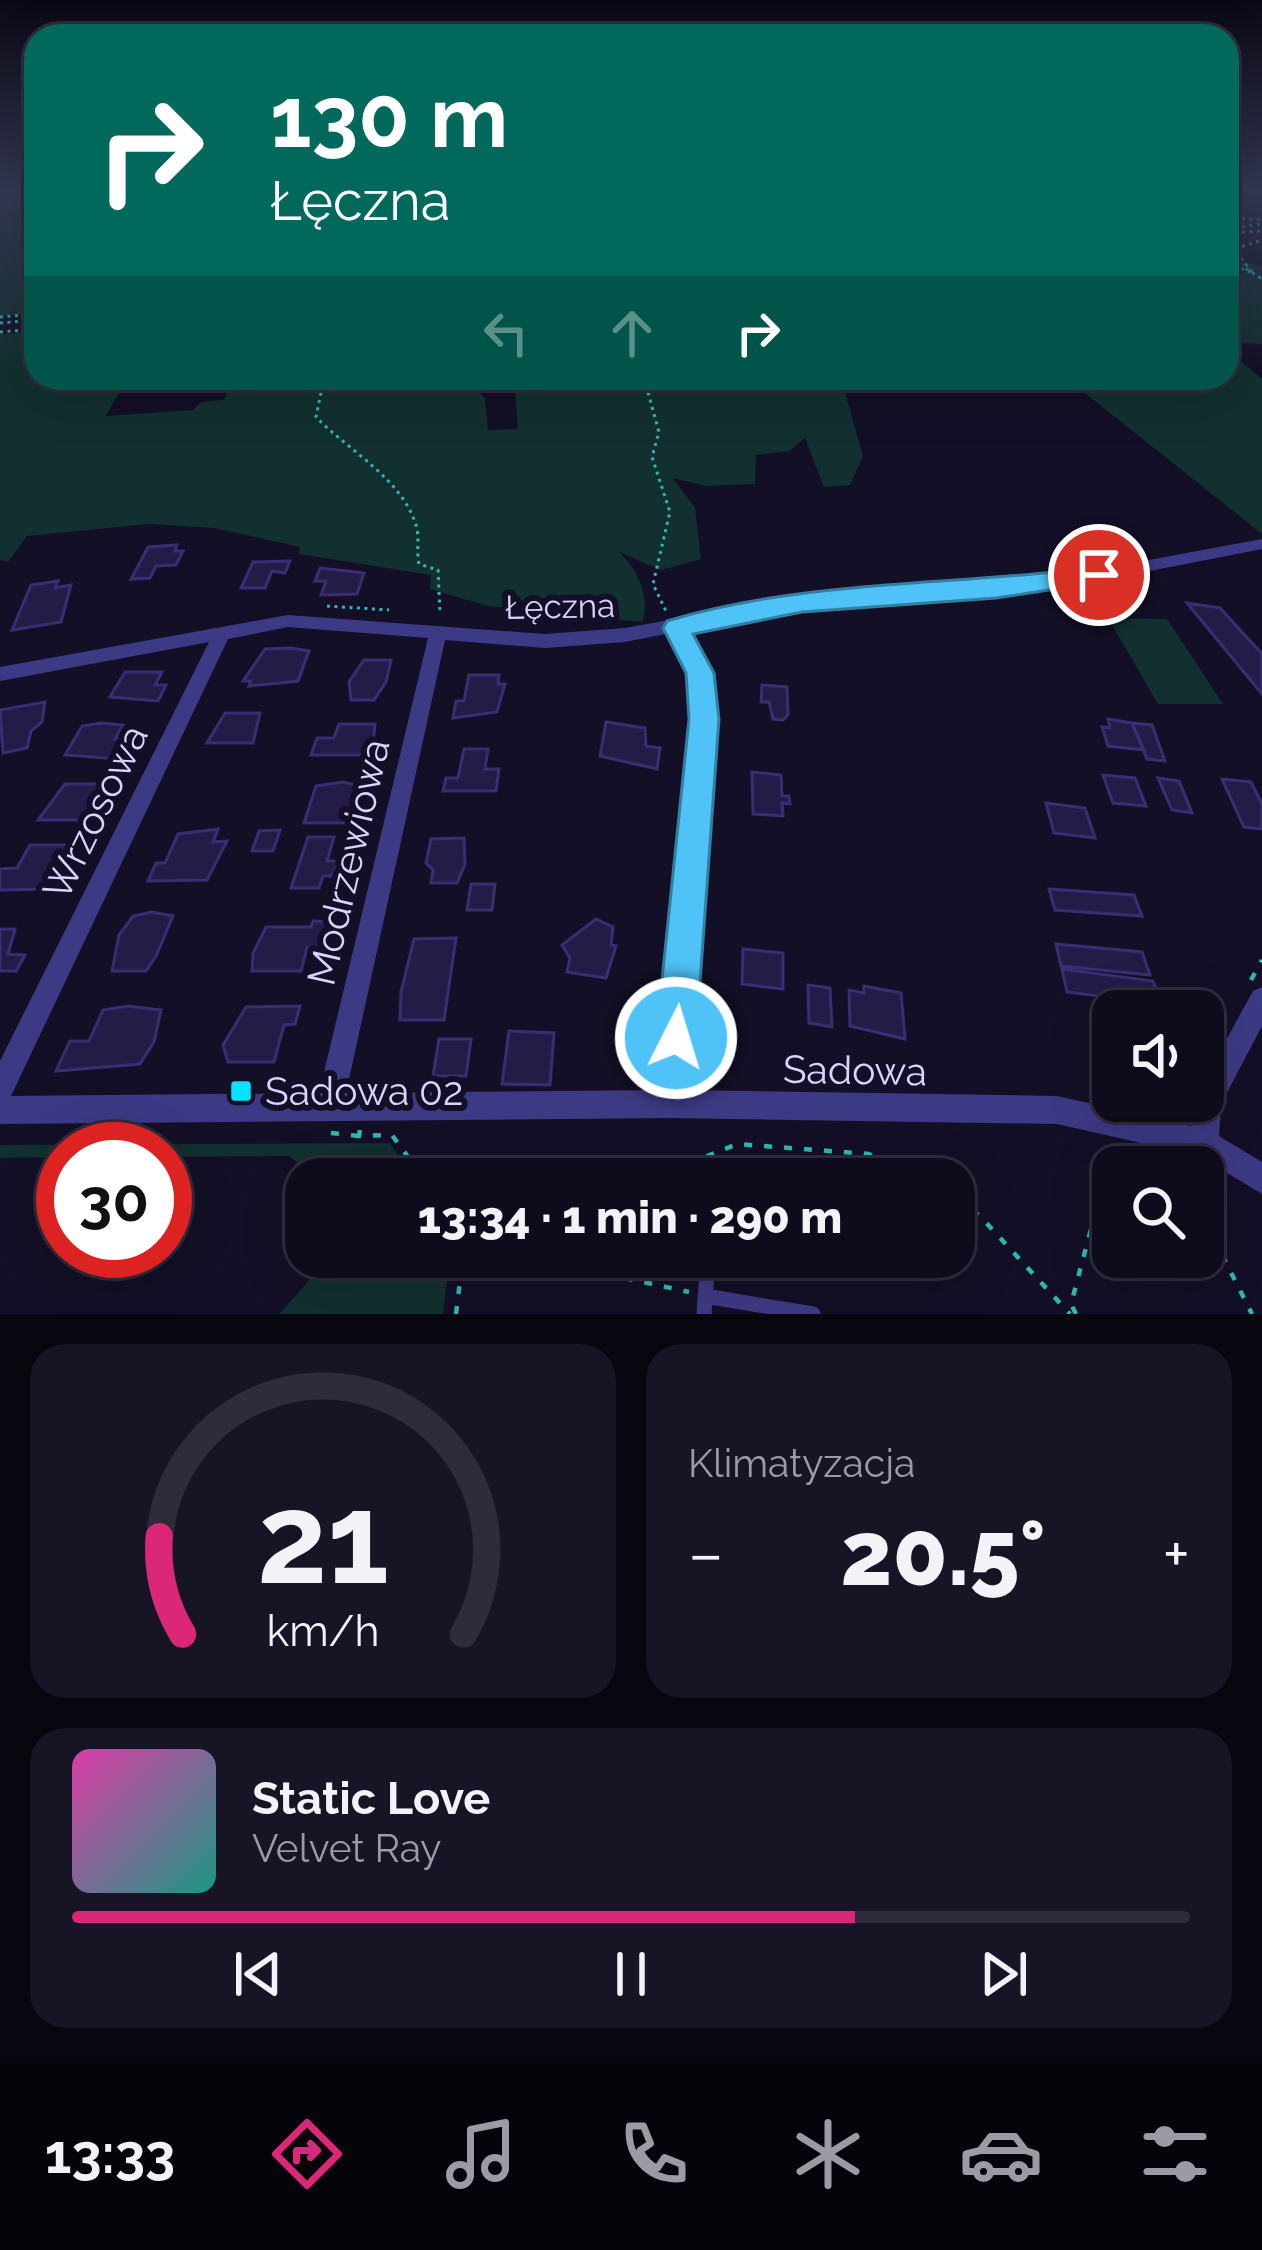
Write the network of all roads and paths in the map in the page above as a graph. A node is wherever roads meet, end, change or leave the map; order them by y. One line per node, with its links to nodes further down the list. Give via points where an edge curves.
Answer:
1 (1239, 255): 4 (path)
2 (1239, 264): 4 (path)
3 (1239, 267): 4 (path)
4 (1252, 272): 5 (path)
5 (1262, 278)
6 (322, 390): 10 (path, via 316,418 400,494 417,528 419,564 442,580)
7 (647, 390): 9 (path, via 659,432 652,457 670,512 652,584)
8 (1262, 544): 9 (street, Łęczna, via 1068,581)
9 (671, 620): 10 (street, Łęczna, via 545,641); 15 (street, via 700,673 704,719)
10 (439, 624): 11 (street, Łęczna, via 288,621); 16 (street, Modrzewiowa)
11 (223, 631): 12 (street, Łęczna); 14 (street, Wrzosowa)
12 (0, 674)
13 (1262, 1000): 20 (street, via 1208,1102)
14 (0, 1090)
15 (671, 1104): 17 (street, Sadowa); 19 (street, Sadowa, via 1057,1110)
16 (329, 1108): 17 (street, Sadowa); 18 (street, Sadowa)
17 (364, 1108): 21 (path, via 359,1136 392,1135)
18 (0, 1110)
19 (1174, 1146)
20 (1206, 1146)
21 (409, 1158)
22 (703, 1158): 23 (path, via 737,1144)
23 (876, 1158)
24 (1224, 1163): 25 (street, Sadowa)
25 (1262, 1179)
26 (975, 1213): 34 (path)
27 (1092, 1226): 34 (path)
28 (1224, 1259): 35 (path)
29 (460, 1278): 32 (path)
30 (604, 1278): 31 (path)
31 (704, 1305): 33 (lane)
32 (456, 1314)
33 (812, 1314)
34 (1073, 1314)
35 (1252, 1314)

